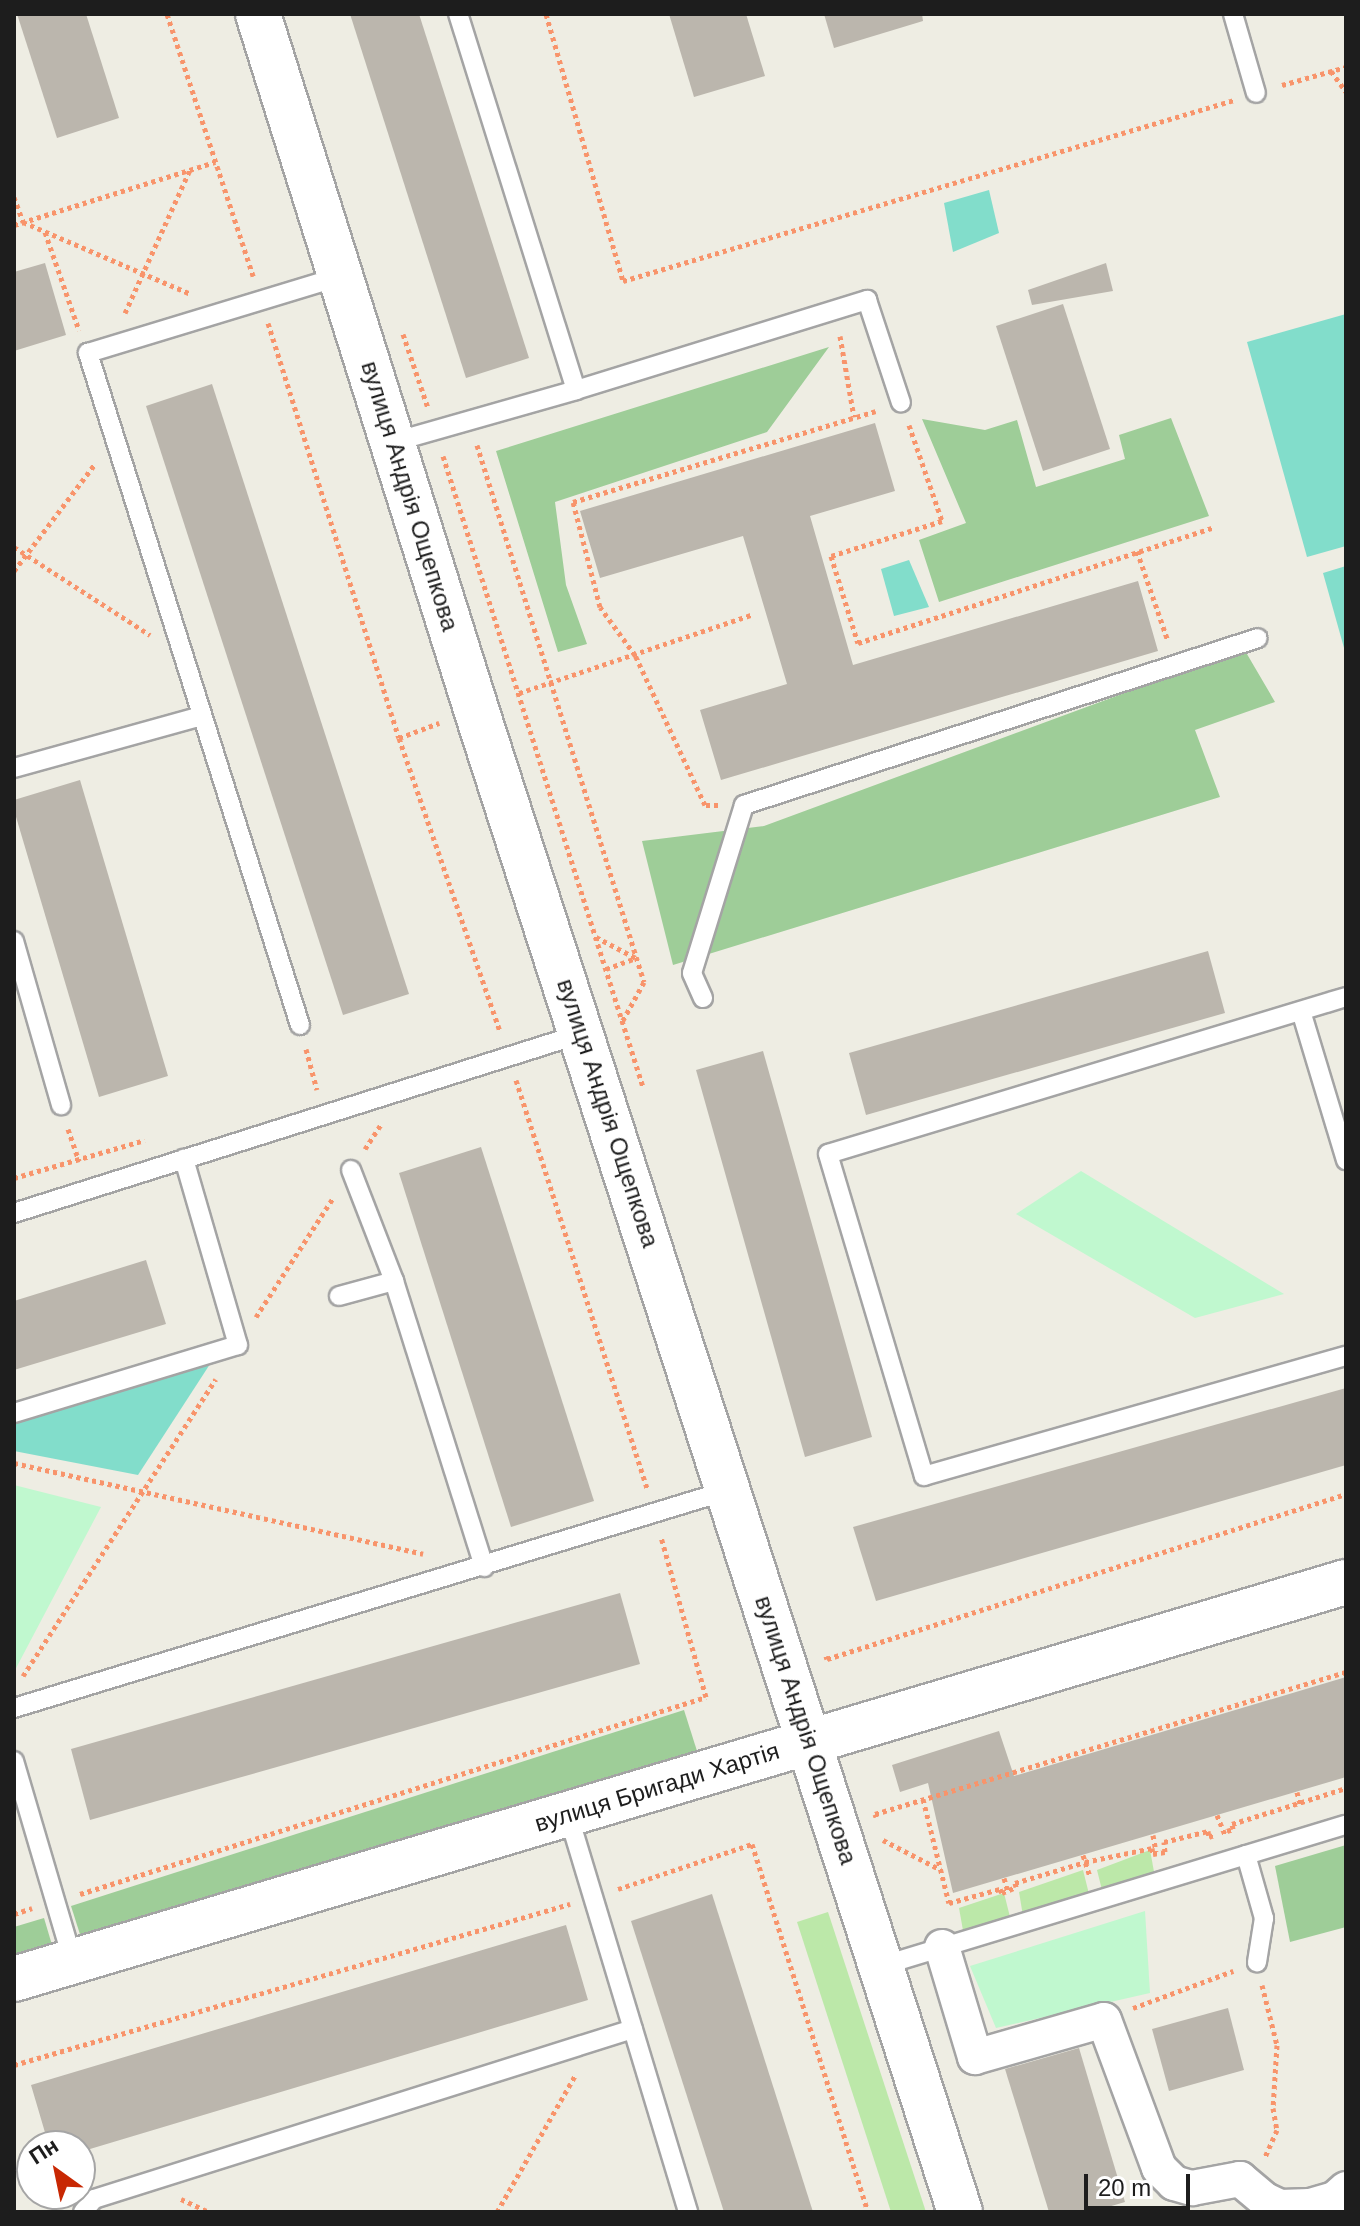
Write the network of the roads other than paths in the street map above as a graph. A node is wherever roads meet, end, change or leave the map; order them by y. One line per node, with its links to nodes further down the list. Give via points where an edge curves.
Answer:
1 (258, 14): 5 (street, вулиця Андрія Ощепкова)
2 (458, 14): 6 (lane)
3 (1233, 14): 4 (lane)
4 (1256, 93)
5 (341, 276): 8 (street, вулиця Андрія Ощепкова); 10 (lane, via 88,353)
6 (576, 390): 7 (lane, via 867,300); 8 (lane)
7 (901, 403)
8 (394, 442): 17 (street, вулиця Андрія Ощепкова)
9 (1258, 638): 14 (lane, via 744,805 692,973)
10 (202, 716): 11 (lane); 16 (lane)
11 (14, 768)
12 (14, 941): 18 (lane)
13 (1346, 997): 15 (lane)
14 (703, 998)
15 (1301, 1011): 20 (lane); 25 (lane, via 828,1154 924,1476)
16 (300, 1025)
17 (603, 1027): 19 (lane); 27 (street, вулиця Андрія Ощепкова)
18 (61, 1105)
19 (184, 1159): 22 (lane); 26 (lane, via 238,1345)
20 (1346, 1160)
21 (351, 1170): 23 (lane)
22 (14, 1213)
23 (394, 1281): 24 (lane); 28 (lane)
24 (339, 1296)
25 (1346, 1356)
26 (14, 1413)
27 (729, 1490): 28 (lane); 31 (street, вулиця Андрія Ощепкова)
28 (484, 1567): 30 (lane)
29 (1346, 1582): 31 (street, вулиця Бригади Хартія)
30 (14, 1708)
31 (809, 1742): 33 (street, вулиця Бригади Хартія); 38 (street, вулиця Андрія Ощепкова)
32 (14, 1761): 37 (lane)
33 (568, 1814): 37 (street, вулиця Бригади Хартія); 41 (lane)
34 (1346, 1825): 35 (lane)
35 (1246, 1855): 36 (lane); 39 (lane, via 1264,1918)
36 (942, 1947): 38 (lane); 42 (street, via 975,2057 1104,2020 1159,2168 1174,2183 1192,2188 1240,2179 1280,2207 1310,2206 1335,2199)
37 (73, 1962): 40 (street, вулиця Бригади Хартія)
38 (881, 1966): 45 (street, вулиця Андрія Ощепкова)
39 (1254, 1966)
40 (14, 1979)
41 (633, 2029): 43 (lane, via 94,2199); 44 (lane)
42 (1346, 2189)
43 (83, 2212)
44 (688, 2212)
45 (960, 2212)

